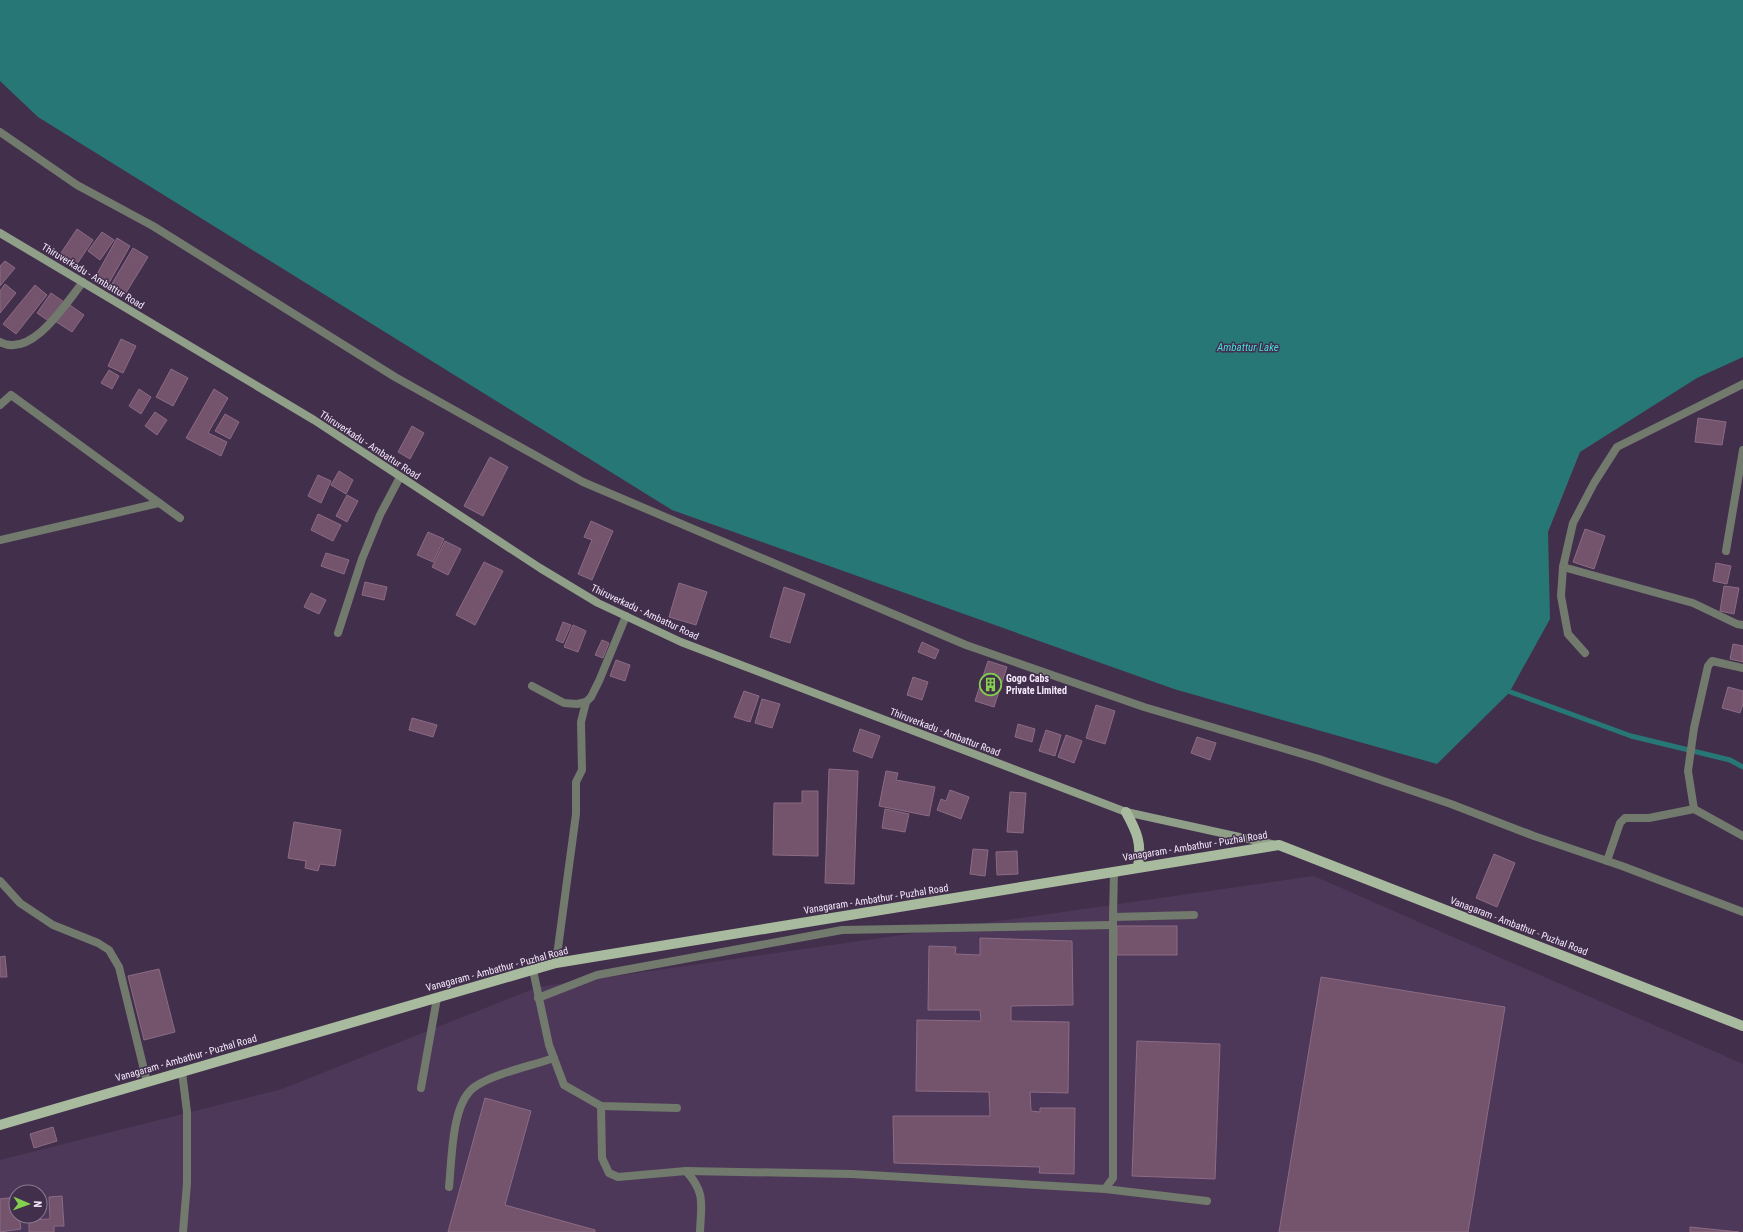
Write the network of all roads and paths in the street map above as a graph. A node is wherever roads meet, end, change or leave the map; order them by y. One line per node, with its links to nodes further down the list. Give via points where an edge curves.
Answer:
1 (0, 132): 25 (street, via 77,185 153,226 395,377 583,482 966,645 1144,707 1319,759)
2 (0, 233): 3 (main road, Thiruverkadu - Ambattur Road)
3 (84, 282): 4 (street, via 44,330 32,340 16,345); 8 (main road, Thiruverkadu - Ambattur Road, via 314,420)
4 (0, 342)
5 (1743, 384): 13 (street, via 1617,447 1573,523)
6 (0, 405): 9 (street, via 11,395)
7 (1743, 450): 12 (street)
8 (400, 477): 14 (main road, Thiruverkadu - Ambattur Road, via 546,572 598,603); 16 (street, via 362,559)
9 (159, 503): 10 (street); 11 (street)
10 (180, 518)
11 (0, 540)
12 (1726, 551)
13 (1563, 567): 15 (street, via 1693,603); 17 (street, via 1561,596 1568,634)
14 (626, 616): 20 (street, via 599,681); 22 (main road, Thiruverkadu - Ambattur Road, via 681,642)
15 (1743, 626)
16 (338, 633)
17 (1585, 653)
18 (1743, 668): 21 (street, via 1712,661 1708,666 1694,728 1688,771)
19 (532, 686): 20 (street, via 564,703)
20 (586, 702): 32 (street, via 581,722 582,770 576,782 576,814)
21 (1694, 809): 23 (street); 25 (street, via 1648,818 1625,818 1620,823)
22 (1126, 812): 24 (main road, Thiruverkadu - Ambattur Road); 26 (main road, via 1140,842)
23 (1743, 836)
24 (1279, 845): 26 (main road, Vanagaram - Ambathur - Puzhal Road); 36 (main road, Vanagaram - Ambathur - Puzhal Road)
25 (1607, 861): 29 (street)
26 (1138, 867): 27 (main road, Vanagaram - Ambathur - Puzhal Road)
27 (1114, 871): 31 (street); 32 (main road, Vanagaram - Ambathur - Puzhal Road)
28 (0, 881): 39 (street, via 20,903 53,925 109,950 119,967)
29 (1743, 912)
30 (1194, 915): 31 (street)
31 (1113, 921): 35 (street, via 842,930 597,975); 46 (street, via 1113,1178)
32 (556, 963): 33 (main road, Vanagaram - Ambathur - Puzhal Road)
33 (532, 970): 34 (main road, Vanagaram - Ambathur - Puzhal Road); 35 (street)
34 (437, 998): 38 (main road, Vanagaram - Ambathur - Puzhal Road); 40 (street)
35 (538, 998): 37 (street, via 548,1045)
36 (1743, 1026)
37 (554, 1058): 41 (street, via 564,1085); 45 (street, via 492,1078 475,1086 464,1098 457,1116)
38 (182, 1072): 39 (main road, Vanagaram - Ambathur - Puzhal Road); 48 (street, via 187,1112 188,1183)
39 (147, 1082): 43 (main road, Vanagaram - Ambathur - Puzhal Road)
40 (421, 1088)
41 (601, 1106): 42 (street); 44 (street, via 602,1158 609,1173 618,1177)
42 (677, 1108)
43 (0, 1124)
44 (686, 1171): 46 (street, via 852,1174); 49 (street, via 696,1182 701,1193)
45 (449, 1187)
46 (1106, 1189): 47 (street)
47 (1207, 1201)
48 (183, 1232)
49 (700, 1232)

